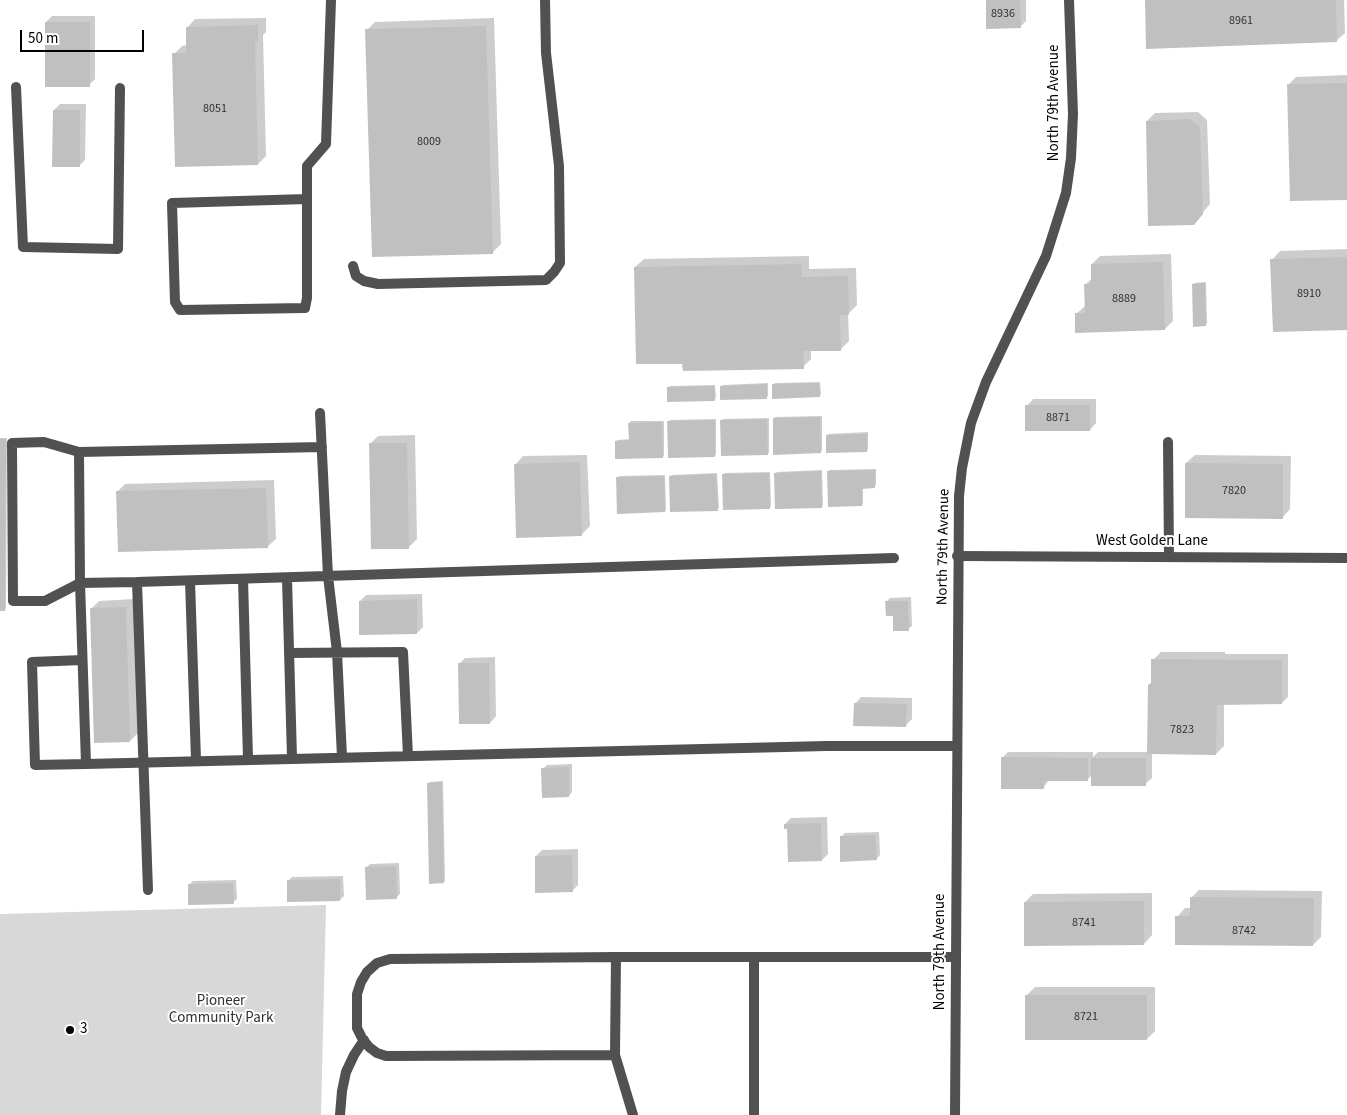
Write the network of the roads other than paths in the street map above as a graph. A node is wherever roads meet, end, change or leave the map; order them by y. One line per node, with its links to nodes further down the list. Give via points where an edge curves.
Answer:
1 (331, 0): 6 (street, via 326,144 307,166)
2 (545, 0): 7 (street, via 546,53 559,166 560,263 554,272 546,280 378,284 356,276)
3 (1069, 0): 12 (street, North 79th Avenue, via 1073,114 1072,158 1066,192 1046,256 986,382 971,423 959,496)
4 (16, 87): 5 (street, via 23,247 118,249)
5 (120, 88)
6 (307, 199): 6 (street, via 305,308 180,310 175,302 172,203)
7 (353, 266)
8 (320, 413): 10 (street)
9 (1168, 442): 13 (street)
10 (322, 447): 11 (street); 16 (street)
11 (79, 452): 21 (street); 21 (street, via 44,442 12,442 13,601 45,601)
12 (957, 556): 13 (street, West Golden Lane); 25 (street, North 79th Avenue)
13 (1169, 557): 15 (street, West Golden Lane)
14 (894, 558): 16 (street)
15 (1347, 558)
16 (328, 576): 17 (street); 22 (street)
17 (287, 578): 18 (street); 23 (street)
18 (242, 579): 19 (street); 29 (street)
19 (190, 581): 20 (street); 30 (street)
20 (137, 582): 21 (street); 31 (street)
21 (80, 583): 24 (street)
22 (337, 652): 23 (street); 26 (street, via 404,652); 27 (street)
23 (289, 653): 28 (street)
24 (82, 660): 32 (street); 32 (street, via 32,662 35,765)
25 (957, 746): 26 (street, via 816,746); 34 (street, North 79th Avenue)
26 (408, 756): 27 (street)
27 (342, 757): 28 (street)
28 (292, 758): 29 (street)
29 (248, 759): 30 (street)
30 (196, 760): 31 (street)
31 (143, 762): 32 (street); 33 (street)
32 (86, 764)
33 (148, 890)
34 (956, 956): 36 (street); 42 (street, North 79th Avenue)
35 (616, 957): 36 (street); 37 (street, via 390,959 377,963 367,972 357,994 357,1028); 38 (street)
36 (754, 957): 41 (street)
37 (364, 1040): 38 (street, via 377,1053 386,1056); 39 (street, via 346,1072)
38 (615, 1055): 40 (street)
39 (340, 1115)
40 (633, 1115)
41 (754, 1115)
42 (955, 1115)

